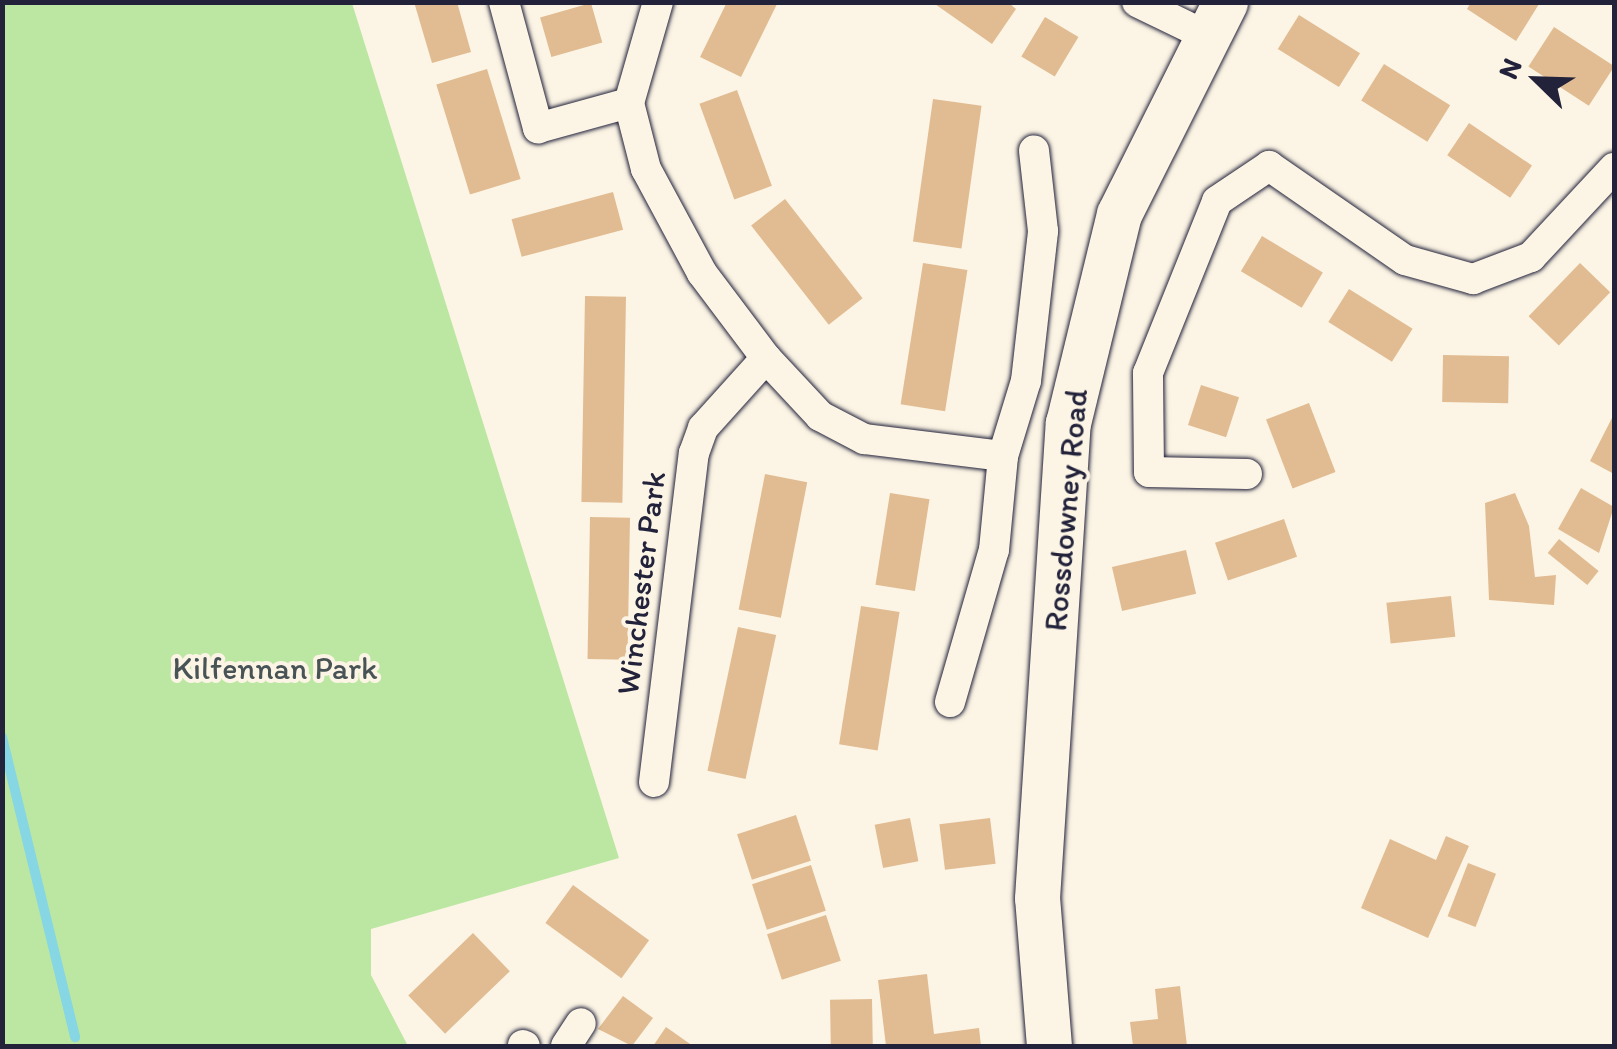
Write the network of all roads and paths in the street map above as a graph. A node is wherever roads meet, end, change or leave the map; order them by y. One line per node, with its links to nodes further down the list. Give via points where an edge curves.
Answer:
1 (504, 2): 5 (street, via 538,128)
2 (658, 2): 5 (street)
3 (1137, 2): 4 (street)
4 (1216, 20): 13 (street, Rossdowney Road, via 1120,214 1068,424 1037,898)
5 (629, 103): 8 (street, via 646,169 683,239)
6 (1034, 151): 9 (street, via 1043,231 1026,381)
7 (1614, 168): 10 (street, via 1532,257 1474,279 1405,260 1269,166 1217,201 1148,373 1149,472)
8 (766, 358): 9 (street, via 820,416 864,438); 12 (street, Winchester Park, via 703,428 694,453)
9 (1003, 456): 11 (street, via 994,550)
10 (1248, 474)
11 (950, 702)
12 (654, 782)
13 (1048, 1046)

